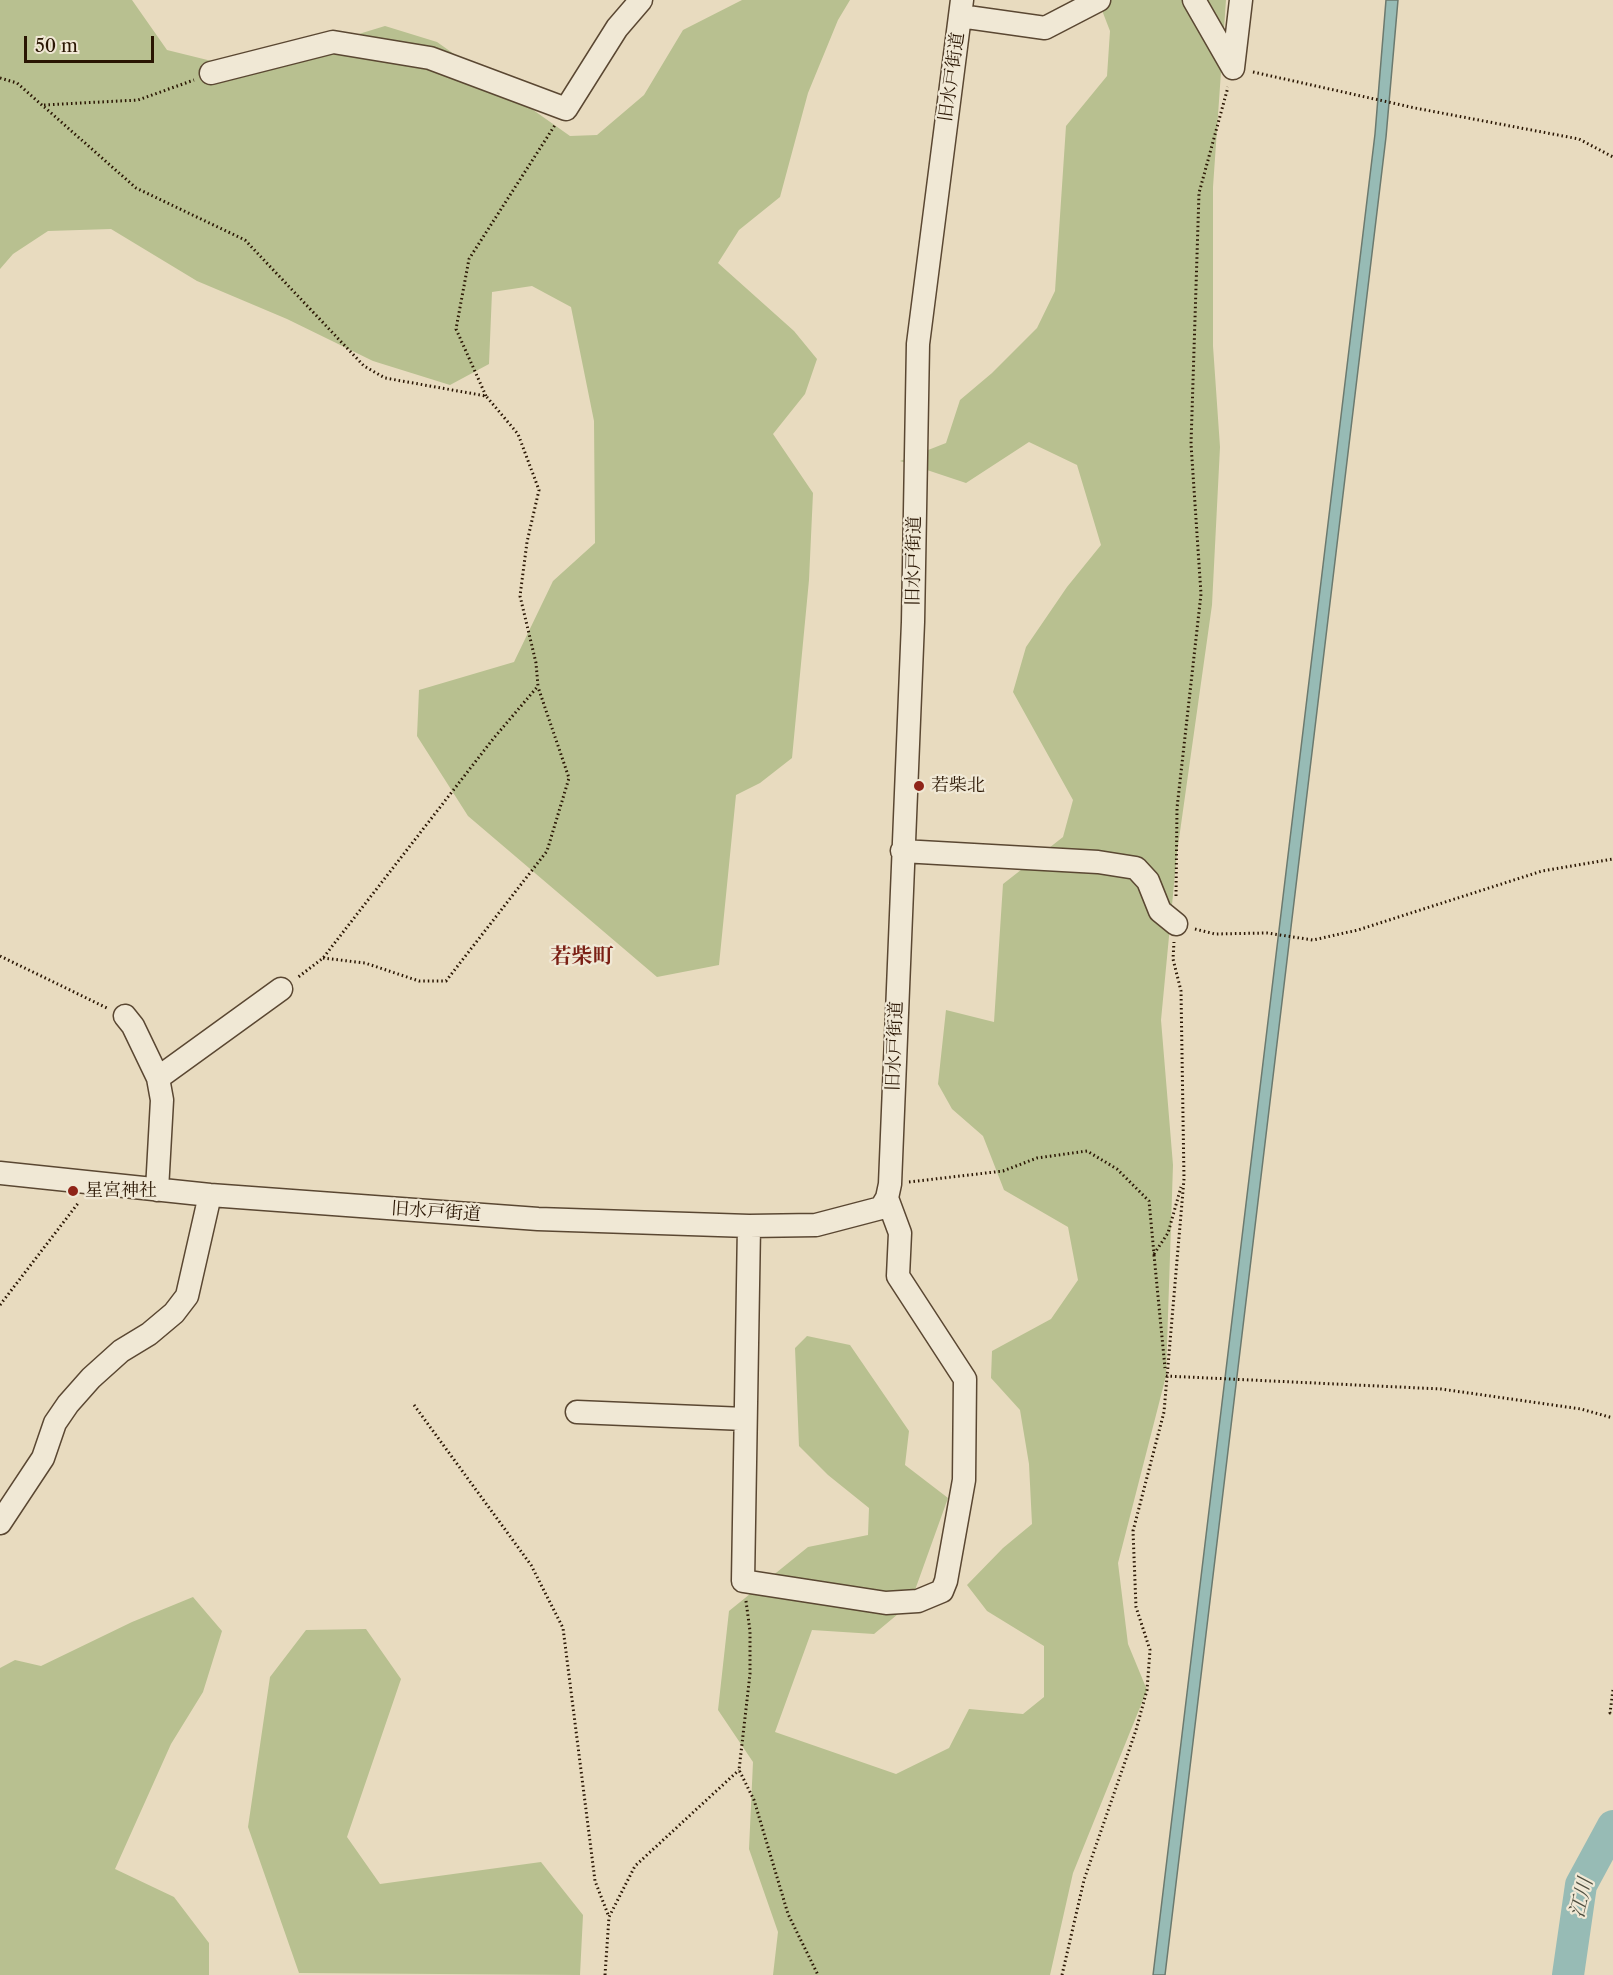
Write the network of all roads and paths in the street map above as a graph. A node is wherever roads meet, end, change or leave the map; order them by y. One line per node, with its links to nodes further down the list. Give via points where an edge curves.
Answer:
1 (641, 0): 10 (street, via 617,28)
2 (1099, 0): 5 (street, via 1045,28)
3 (1194, 0): 6 (street)
4 (1241, 0): 6 (street)
5 (961, 8): 14 (street, 旧水戸街道, via 918,344 913,621)
6 (1233, 68): 11 (path, via 1580,139); 16 (path, via 1199,193 1191,444 1201,594 1177,808)
7 (211, 73): 9 (path, via 138,100); 10 (street, via 333,42 430,58)
8 (0, 78): 9 (path, via 17,82)
9 (44, 105): 12 (path, via 136,188 245,240 364,366 385,378)
10 (566, 109): 12 (path, via 469,259 456,329)
11 (1613, 157)
12 (486, 396): 13 (path, via 518,434 539,490 520,596)
13 (538, 686): 18 (path); 18 (path, via 569,778 547,851 446,981 419,981 365,963)
14 (902, 851): 16 (street, via 1098,862 1136,868 1148,880 1160,911); 26 (street, 旧水戸街道)
15 (1613, 859): 16 (path, via 1542,871 1358,930 1313,940 1272,934 1215,933)
16 (1176, 924): 23 (path, via 1173,959 1181,991)
17 (0, 956): 20 (path)
18 (323, 958): 19 (path)
19 (280, 989): 21 (street)
20 (124, 1016): 21 (street, via 133,1026)
21 (158, 1078): 25 (street, via 162,1100)
22 (0, 1173): 24 (street, 旧水戸街道)
23 (1184, 1179): 29 (path, via 1168,1233); 31 (path)
24 (88, 1183): 25 (street, 旧水戸街道); 30 (path, via 78,1203)
25 (157, 1190): 27 (street, 旧水戸街道)
26 (889, 1191): 28 (street, 旧水戸街道, via 880,1208 873,1212 816,1225); 29 (path, via 1003,1170 1037,1158 1088,1151 1117,1169 1149,1201); 37 (street, via 900,1233 897,1276 965,1378 964,1480 942,1591 918,1601 886,1603)
27 (210, 1195): 28 (street, 旧水戸街道, via 538,1219); 36 (street, via 188,1296 149,1334 121,1351 68,1404 55,1424 43,1458)
28 (749, 1226): 35 (street)
29 (1154, 1254): 31 (path)
30 (0, 1305)
31 (1166, 1376): 34 (path, via 1441,1389 1581,1409); 44 (path, via 1164,1412 1133,1531 1136,1607 1150,1650 1146,1690 1084,1880)
32 (414, 1405): 41 (path, via 531,1565 563,1628 595,1881)
33 (577, 1412): 35 (street)
34 (1613, 1418)
35 (746, 1419): 37 (street)
36 (0, 1523)
37 (743, 1581): 40 (path, via 750,1631 750,1674)
38 (1613, 1690): 39 (path)
39 (1613, 1714)
40 (739, 1770): 41 (path, via 635,1866); 43 (path, via 754,1800 788,1914)
41 (609, 1917): 42 (path)
42 (604, 1975)
43 (818, 1975)
44 (1062, 1975)

